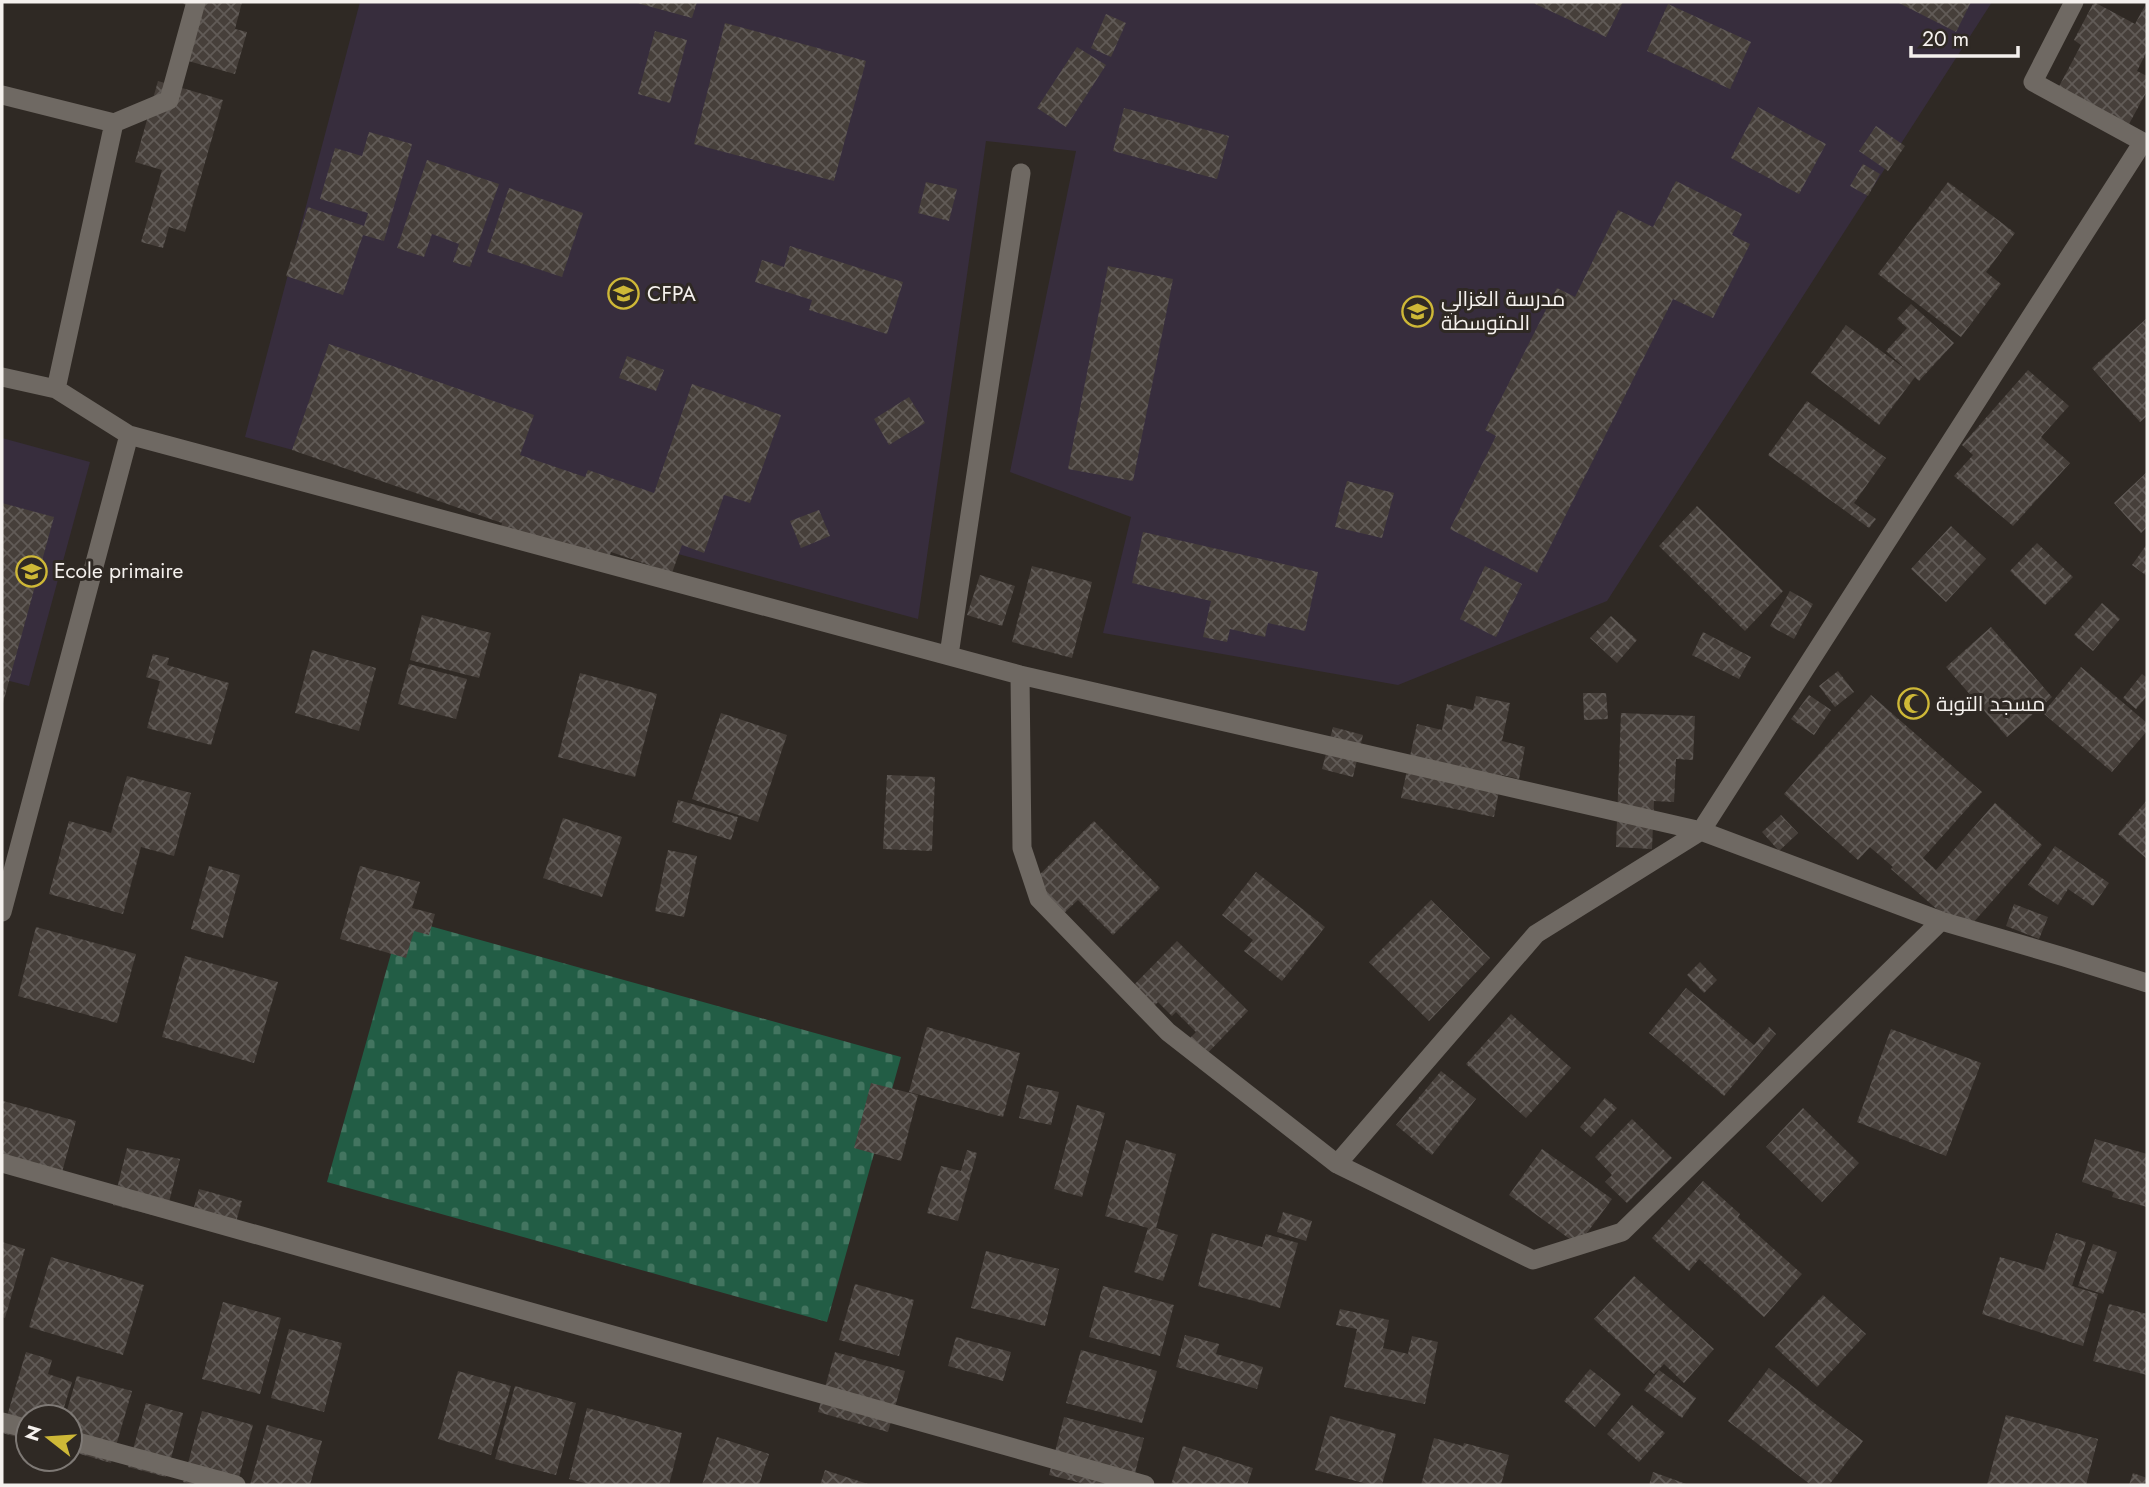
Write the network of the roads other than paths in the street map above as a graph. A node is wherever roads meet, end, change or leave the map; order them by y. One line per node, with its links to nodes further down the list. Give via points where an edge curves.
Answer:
1 (196, 2): 4 (street, via 169,100)
2 (2074, 2): 5 (street, via 2033,82)
3 (2, 96): 4 (street)
4 (114, 123): 8 (street)
5 (2145, 142): 12 (street)
6 (1020, 173): 10 (street)
7 (2, 377): 8 (street)
8 (56, 389): 9 (street)
9 (129, 435): 10 (street); 13 (street)
10 (949, 655): 11 (street)
11 (1020, 675): 12 (street); 17 (street, via 1022,848 1039,899 1168,1032)
12 (1701, 831): 14 (street); 17 (street, via 1536,934)
13 (2, 912)
14 (1941, 921): 15 (street); 17 (street, via 1622,1232 1533,1260)
15 (2147, 984)
16 (2, 1163): 20 (street)
17 (1337, 1164)
18 (84, 1444): 19 (street)
19 (236, 1485)
20 (1145, 1485)

